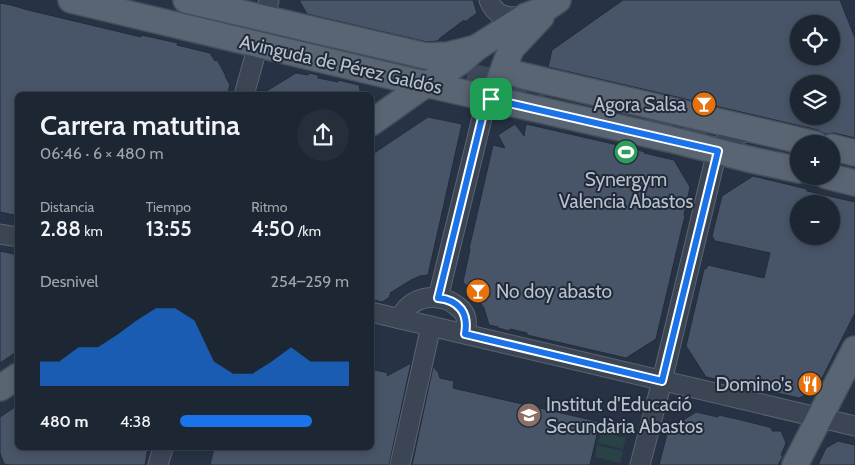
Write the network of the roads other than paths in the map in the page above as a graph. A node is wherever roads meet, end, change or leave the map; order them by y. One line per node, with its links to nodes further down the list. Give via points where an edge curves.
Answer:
1 (71, 0): 8 (main road, Avinguda de Pérez Galdós)
2 (112, 0): 3 (main road, Avinguda de Pérez Galdós, via 408,65)
3 (138, 0)
4 (186, 0): 7 (main road, Avinguda de Pérez Galdós)
5 (489, 0): 6 (street, via 499,14 514,17)
6 (544, 5): 9 (main road); 10 (main road, via 511,49)
7 (267, 9): 9 (main road, Avinguda de Pérez Galdós, via 426,56)
8 (258, 45): 11 (main road, Avinguda de Pérez Galdós); 13 (street)
9 (476, 48): 12 (main road)
10 (505, 66): 15 (main road); 19 (main road, Avinguda de Pérez Galdós, via 520,75)
11 (368, 71): 12 (main road, Avinguda de Pérez Galdós); 16 (main road, via 378,90)
12 (428, 84): 15 (main road, Avinguda de Pérez Galdós); 16 (main road)
13 (245, 92)
14 (544, 96): 17 (main road)
15 (491, 99): 18 (main road, Avinguda de Pérez Galdós); 35 (street, via 483,114)
16 (377, 119)
17 (646, 120)
18 (669, 139): 19 (main road, Avinguda de Pérez Galdós); 23 (main road, Avinguda de Pérez Galdós)
19 (755, 139): 20 (main road, Avinguda de Pérez Galdós); 21 (main road, Avinguda de Pérez Galdós); 23 (street, via 733,137 720,145); 25 (main road, Avinguda de Pérez Galdós)
20 (790, 142)
21 (790, 149)
22 (840, 149): 24 (main road)
23 (718, 151): 28 (main road, Avinguda de Pérez Galdós); 42 (street)
24 (855, 153)
25 (790, 155)
26 (840, 162): 27 (main road)
27 (855, 166)
28 (790, 168)
29 (840, 168): 30 (main road)
30 (855, 172)
31 (840, 179): 32 (main road)
32 (855, 183)
33 (0, 234): 34 (street)
34 (15, 236)
35 (438, 298): 37 (street, via 416,301); 39 (street, via 452,302 462,310 466,317)
36 (374, 313): 37 (street)
37 (400, 319): 38 (street)
38 (431, 326): 39 (street); 48 (street)
39 (465, 334): 42 (street)
40 (855, 349): 44 (main road)
41 (15, 378): 43 (main road)
42 (662, 381): 44 (street); 49 (street)
43 (0, 388)
44 (820, 418): 45 (street); 50 (main road)
45 (855, 426)
46 (162, 450): 47 (street)
47 (158, 465)
48 (400, 465)
49 (640, 465)
50 (795, 465)

